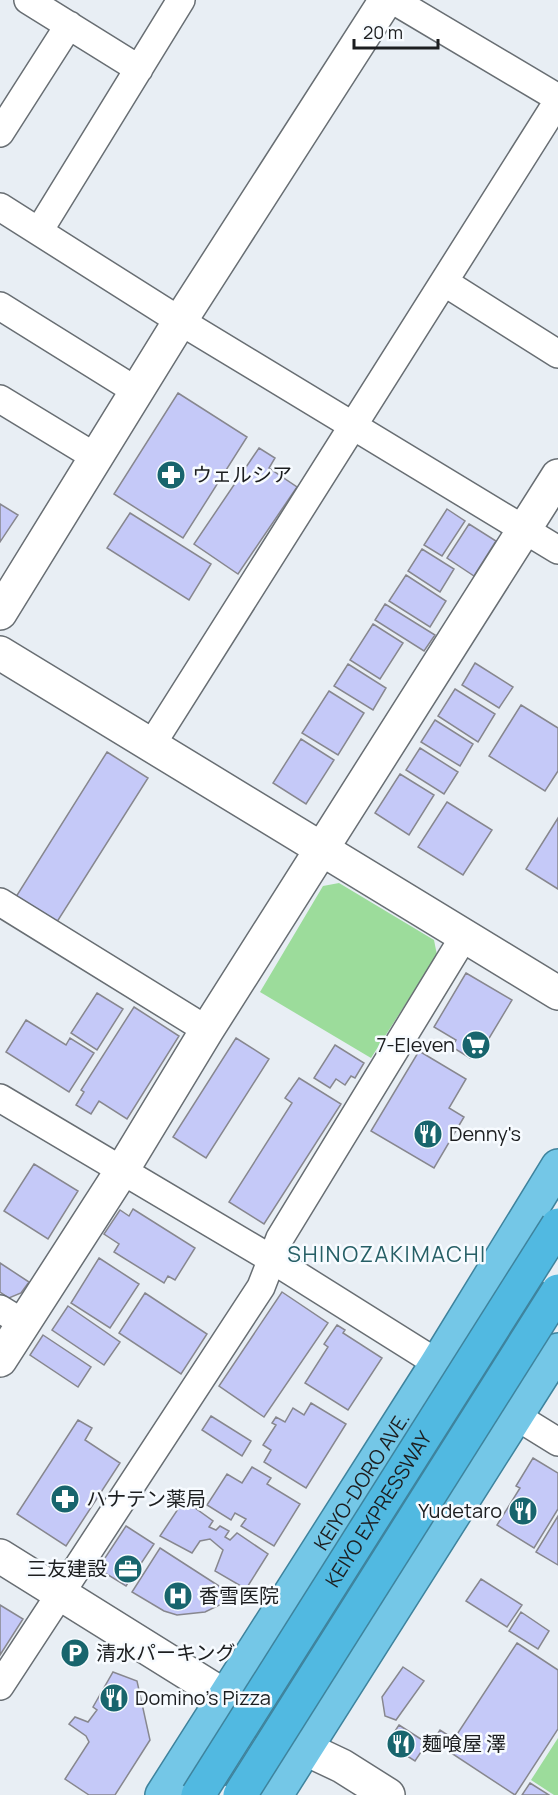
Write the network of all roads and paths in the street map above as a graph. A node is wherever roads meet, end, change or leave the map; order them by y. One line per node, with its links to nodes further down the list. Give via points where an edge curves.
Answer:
1 (28, 0): 5 (street)
2 (182, 0): 6 (street)
3 (386, 0): 13 (street)
4 (393, 0): 7 (street)
5 (69, 25): 6 (street); 8 (street)
6 (139, 69): 10 (street)
7 (558, 100): 11 (street)
8 (0, 133)
9 (0, 207): 10 (street)
10 (39, 231): 13 (street)
11 (444, 282): 14 (street); 17 (street)
12 (0, 306): 15 (street)
13 (180, 321): 15 (street); 17 (street)
14 (558, 354)
15 (138, 392): 18 (street)
16 (0, 399): 18 (street)
17 (354, 425): 20 (street); 24 (street)
18 (97, 458): 22 (street)
19 (558, 476): 20 (street)
20 (525, 530): 21 (street); 25 (street)
21 (558, 550)
22 (0, 613)
23 (0, 653): 24 (street)
24 (152, 744): 25 (street)
25 (322, 849): 27 (street); 29 (street)
26 (0, 903): 29 (street)
27 (465, 935): 28 (street); 34 (street, via 280,1238)
28 (558, 993)
29 (207, 1030): 32 (street)
30 (0, 1098): 32 (street)
31 (558, 1166): 39 (highway, KEIYO-DORO AVE.)
32 (122, 1172): 34 (street); 36 (street)
33 (558, 1225): 48 (highway, KEIYO EXPRESSWAY, bridge)
34 (273, 1260): 39 (street); 43 (street, via 261,1287)
35 (558, 1291): 49 (highway, KEIYO EXPRESSWAY, bridge)
36 (12, 1316): 38 (street)
37 (558, 1350): 40 (highway)
38 (0, 1360)
39 (437, 1363): 45 (highway, KEIYO-DORO AVE.)
40 (516, 1416): 41 (street); 46 (highway)
41 (558, 1442)
42 (0, 1556): 43 (street)
43 (61, 1594): 44 (street); 45 (street)
44 (0, 1686)
45 (226, 1697): 46 (street); 47 (highway, KEIYO-DORO AVE.)
46 (306, 1749): 50 (highway); 51 (street)
47 (162, 1795)
48 (198, 1795)
49 (240, 1795)
50 (276, 1795)
51 (388, 1795)

